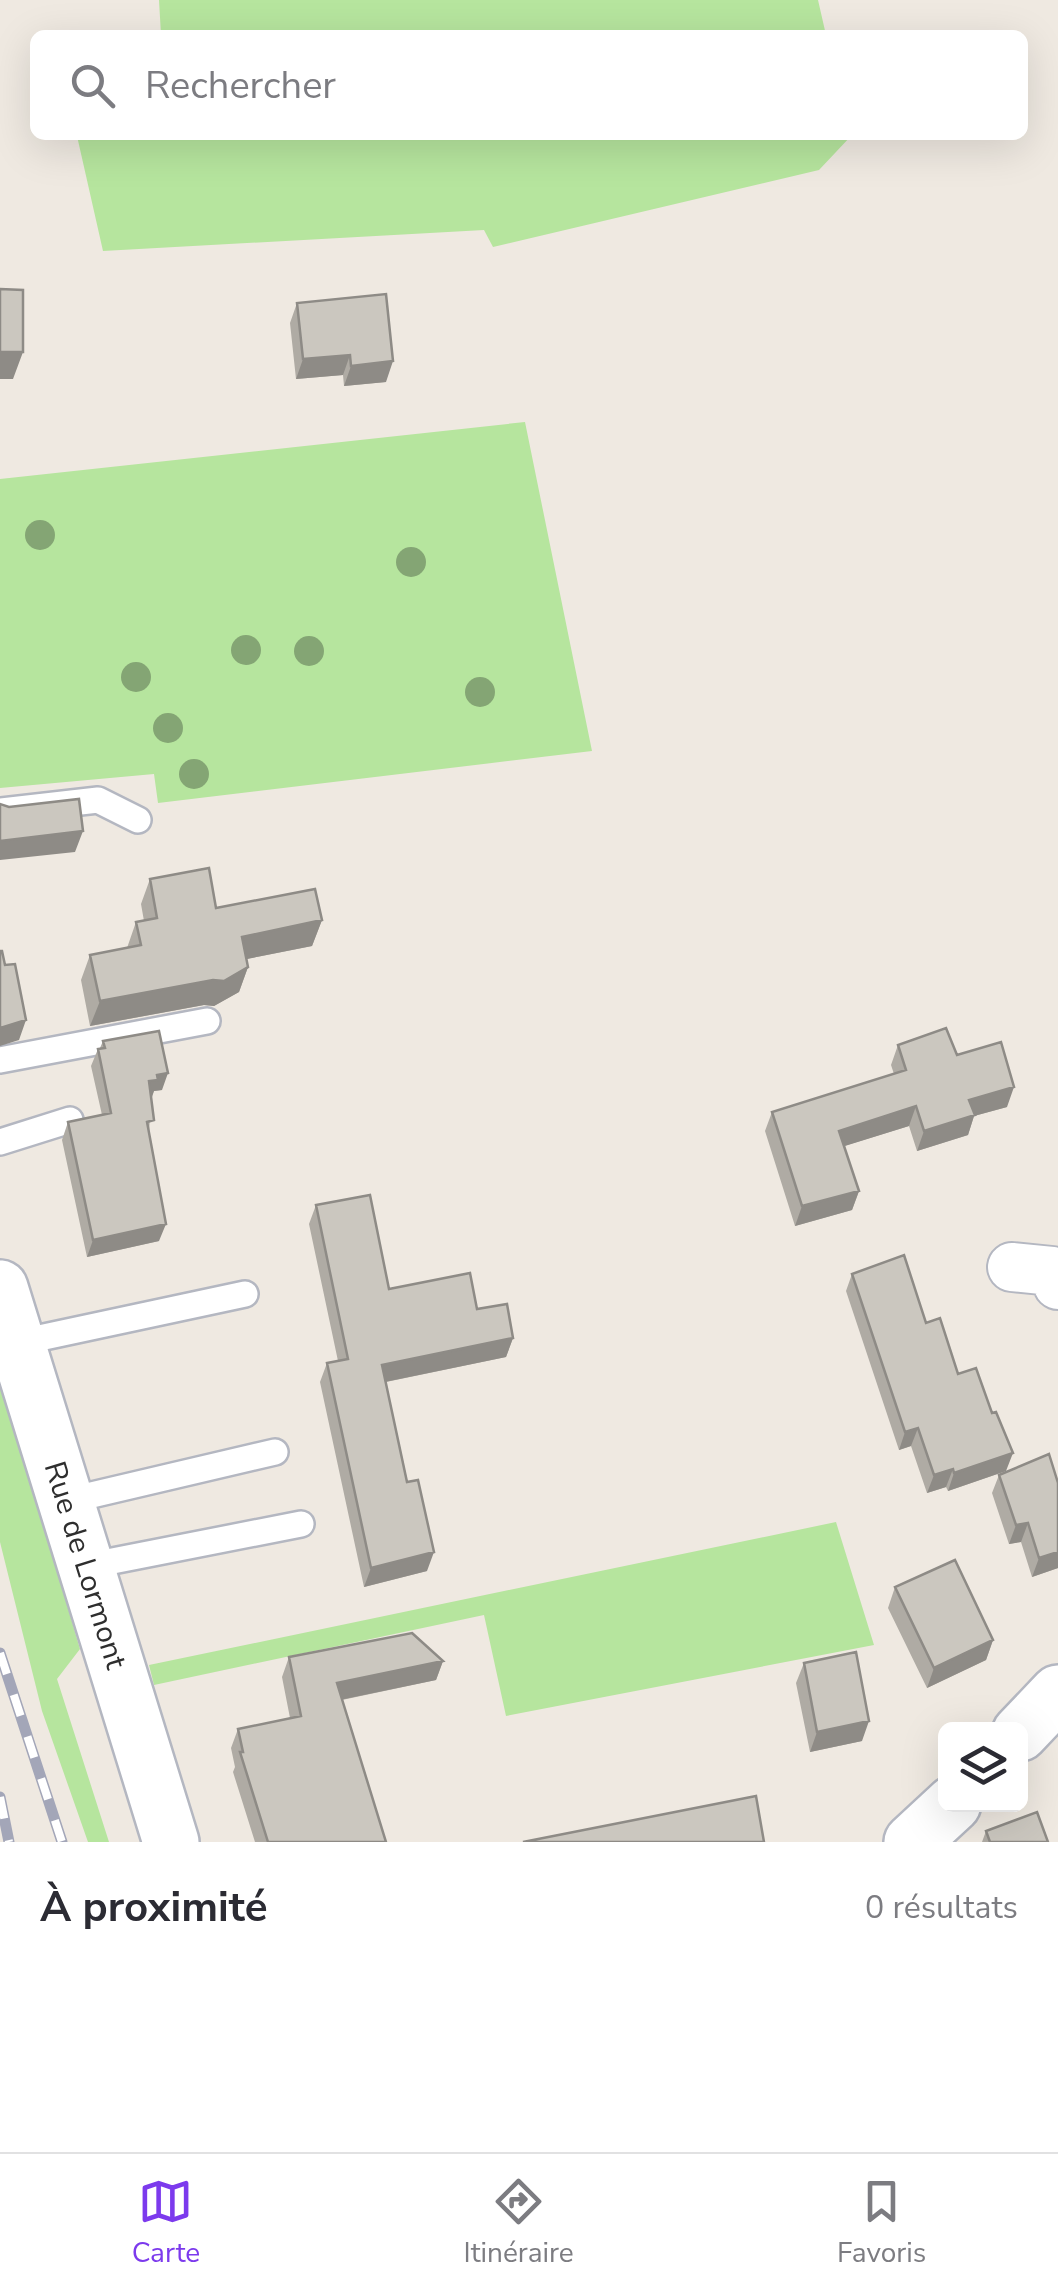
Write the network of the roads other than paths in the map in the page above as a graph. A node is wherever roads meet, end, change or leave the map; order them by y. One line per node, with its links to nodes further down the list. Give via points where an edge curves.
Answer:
1 (0, 811): 2 (lane, via 98,800)
2 (138, 820)
3 (207, 1021): 4 (lane)
4 (0, 1060)
5 (70, 1120): 6 (lane)
6 (0, 1142)
7 (0, 1288): 9 (main road, Rue de Lormont)
8 (245, 1294): 9 (lane)
9 (16, 1343): 11 (main road, Rue de Lormont)
10 (275, 1452): 11 (lane)
11 (66, 1501): 13 (main road, Rue de Lormont)
12 (302, 1524): 13 (lane)
13 (87, 1566): 17 (main road, Rue de Lormont)
14 (1058, 1693): 15 (main road)
15 (1028, 1725)
16 (944, 1812): 18 (main road)
17 (171, 1842)
18 (912, 1842)

